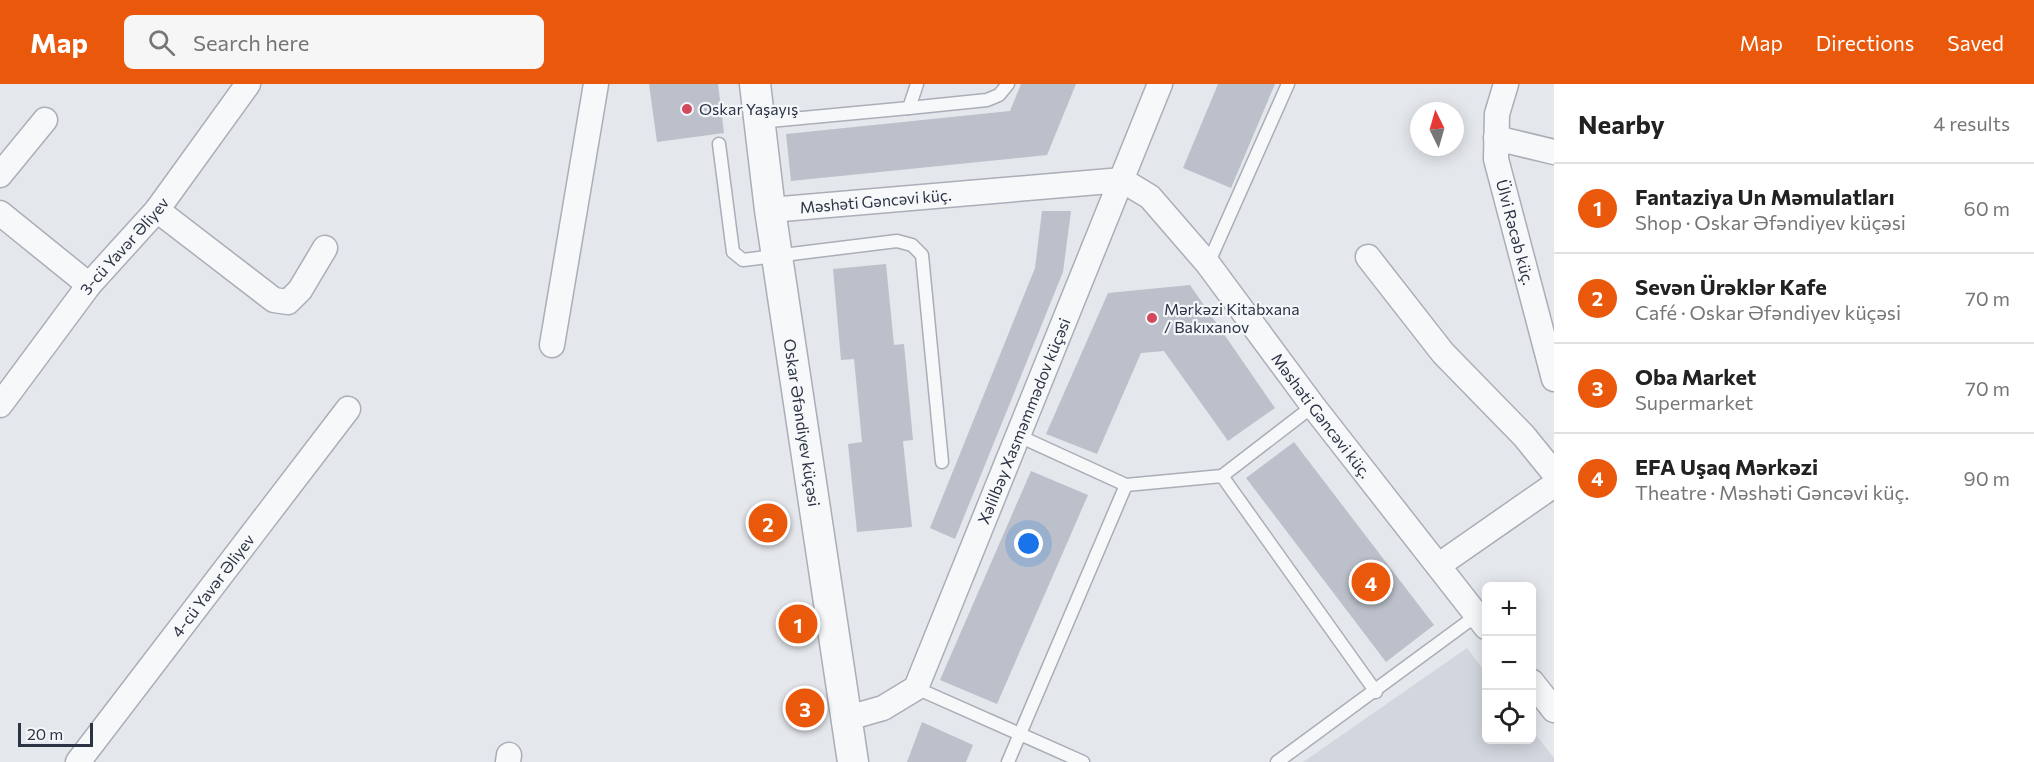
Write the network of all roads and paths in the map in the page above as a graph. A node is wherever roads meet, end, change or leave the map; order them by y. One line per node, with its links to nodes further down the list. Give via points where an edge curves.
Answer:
1 (248, 84): 17 (street, 3-cü Yavər Əliyev)
2 (596, 84): 25 (street)
3 (755, 84): 11 (street, Oskar Əfəndiyev küçəsi)
4 (916, 84): 9 (lane)
5 (1008, 84): 9 (lane, via 999,95 987,100)
6 (1160, 84): 16 (street, Xəlilbəy Xasməmmədov küçəsi)
7 (1288, 84): 23 (lane)
8 (1506, 84): 12 (street, Ülvi Rəcəb küç., via 1497,114)
9 (909, 108): 11 (lane)
10 (45, 120): 15 (street)
11 (760, 122): 18 (street, Oskar Əfəndiyev küçəsi)
12 (1496, 138): 14 (street); 26 (street, Ülvi Rəcəb küç., via 1500,180)
13 (719, 144): 21 (lane, via 733,252 743,260)
14 (1554, 152)
15 (0, 175)
16 (1122, 180): 18 (street, Məshəti Gəncəvi küç.); 23 (street, Məshəti Gəncəvi küç., via 1150,197); 30 (street, Xəlilbəy Xasməmmədov küçəsi)
17 (157, 210): 20 (street, via 274,300 288,302); 24 (street, 3-cü Yavər Əliyev)
18 (770, 210): 21 (street, Oskar Əfəndiyev küçəsi)
19 (0, 213): 24 (street)
20 (326, 248)
21 (777, 255): 31 (lane, via 897,241 912,245 922,255); 42 (street, Oskar Əfəndiyev küçəsi)
22 (1368, 257): 32 (street, via 1443,353 1524,436)
23 (1208, 264): 28 (street, Məshəti Gəncəvi küç.)
24 (89, 285): 27 (street, 3-cü Yavər Əliyev)
25 (552, 345)
26 (1554, 379)
27 (0, 405)
28 (1313, 406): 33 (lane); 36 (street, Məshəti Gəncəvi küç.)
29 (348, 409): 44 (street, 4-cü Yavər Əliyev)
30 (1019, 436): 34 (lane); 39 (street, Xəlilbəy Xasməmmədov küçəsi)
31 (942, 462)
32 (1554, 473)
33 (1222, 476): 34 (lane); 40 (lane)
34 (1126, 485): 43 (lane)
35 (1554, 485): 36 (street)
36 (1439, 565): 37 (street, Məshəti Gəncəvi küç.)
37 (1482, 621): 40 (lane)
38 (1536, 687): 41 (street)
39 (916, 688): 42 (street, via 884,708); 43 (lane)
40 (1376, 692): 48 (lane)
41 (1554, 710)
42 (848, 718): 45 (street, Oskar Əfəndiyev küçəsi)
43 (1020, 733): 46 (lane); 47 (lane)
44 (78, 762)
45 (853, 762)
46 (1008, 762)
47 (1083, 762)
48 (1277, 762)

